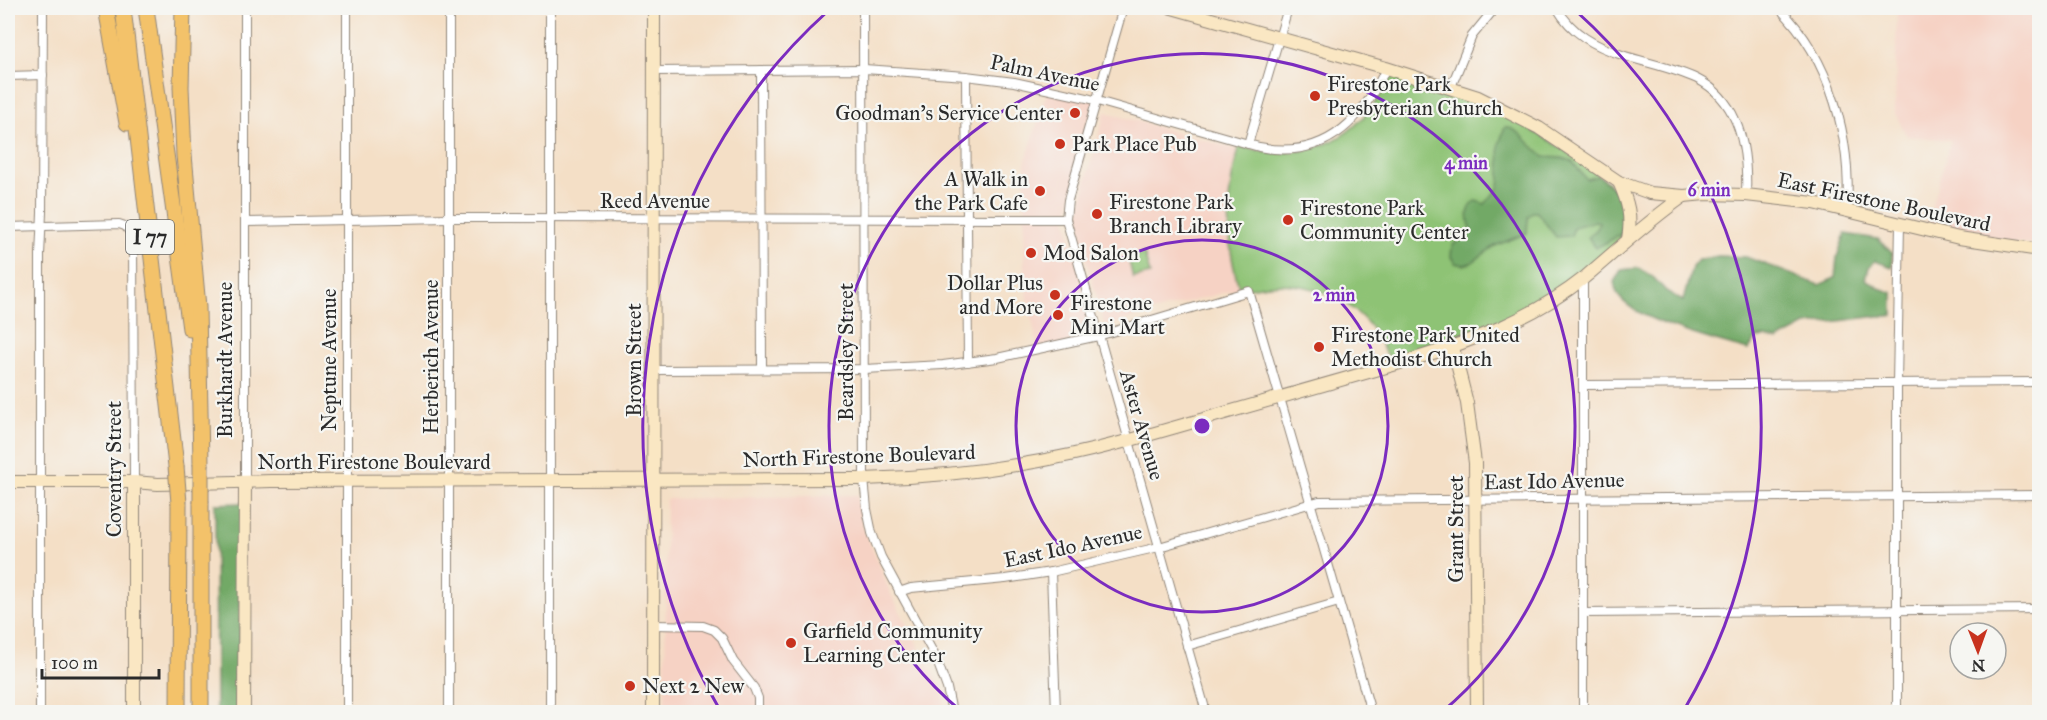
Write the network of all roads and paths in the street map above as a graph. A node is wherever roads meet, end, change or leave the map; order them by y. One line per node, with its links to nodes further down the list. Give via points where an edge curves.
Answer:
1 (43, 8): 23 (street)
2 (106, 8): 33 (highway, via 140,199)
3 (123, 8): 33 (highway, I 77)
4 (146, 8): 59 (highway, I 77)
5 (183, 8): 59 (highway, via 184,155 198,307)
6 (245, 8): 42 (street, Burkhardt Avenue)
7 (347, 8): 41 (street, Neptune Avenue)
8 (449, 8): 34 (street, Herberich Avenue)
9 (550, 8): 36 (street)
10 (654, 8): 22 (street, Brown Street)
11 (863, 8): 20 (street, Beardsley Street)
12 (1123, 8): 27 (street, Aster Avenue)
13 (1172, 8): 18 (street, East Firestone Boulevard)
14 (1288, 8): 18 (street)
15 (1495, 8): 26 (street, via 1472,36)
16 (1557, 8): 30 (street, via 1572,28 1596,45 1692,77 1712,88 1729,108 1741,136 1747,166)
17 (1783, 9): 32 (street, via 1813,54 1834,99 1847,159)
18 (1278, 38): 19 (street, East Firestone Boulevard); 28 (street)
19 (1386, 68): 26 (street, East Firestone Boulevard); 28 (street, Palm Avenue, via 1376,91 1359,114 1334,135 1292,149)
20 (864, 69): 21 (street, Palm Avenue); 25 (street, Palm Avenue); 39 (street, Beardsley Street)
21 (761, 70): 22 (street, Palm Avenue); 38 (street)
22 (654, 71): 37 (street, Brown Street)
23 (43, 75): 24 (street); 44 (street)
24 (8, 76)
25 (966, 76): 27 (street, Palm Avenue, via 1014,82); 35 (street)
26 (1451, 87): 29 (street, East Firestone Boulevard, via 1539,128)
27 (1097, 101): 28 (street, Palm Avenue); 40 (street, Aster Avenue)
28 (1248, 144)
29 (1619, 182): 31 (street, East Firestone Boulevard, via 1650,193); 46 (street, via 1630,211)
30 (1746, 195): 31 (street, East Firestone Boulevard); 32 (street, East Firestone Boulevard)
31 (1684, 196): 46 (street, North Firestone Boulevard)
32 (1847, 211): 43 (street, East Firestone Boulevard)
33 (147, 212): 86 (highway, I 77, bridge, via 179,503)
34 (449, 218): 36 (street, Reed Avenue); 41 (street, Reed Avenue); 66 (street, Herberich Avenue)
35 (966, 218): 39 (street, Reed Avenue); 40 (street, Reed Avenue); 51 (street)
36 (549, 219): 37 (street, Reed Avenue); 62 (street)
37 (654, 219): 38 (street, Reed Avenue); 54 (street, Brown Street)
38 (761, 219): 39 (street, Reed Avenue); 52 (street)
39 (864, 219): 53 (street, Beardsley Street)
40 (1066, 219): 49 (street, Aster Avenue)
41 (347, 220): 42 (street, Reed Avenue); 65 (street, Neptune Avenue)
42 (245, 222): 69 (street, Burkhardt Avenue)
43 (1900, 224): 47 (street, East Firestone Boulevard, via 1983,243); 56 (street)
44 (42, 225): 45 (street); 64 (street); 68 (street, Coventry Street, via 119,224 133,236)
45 (8, 227)
46 (1628, 239): 48 (street, North Firestone Boulevard)
47 (2040, 250)
48 (1583, 278): 50 (street, North Firestone Boulevard, via 1510,323); 57 (street)
49 (1098, 336): 51 (street); 58 (street, via 1249,291); 60 (street, Aster Avenue)
50 (1452, 348): 58 (street, North Firestone Boulevard); 73 (street, Grant Street, via 1471,427)
51 (968, 362): 53 (street)
52 (762, 369): 53 (street); 54 (street)
53 (864, 369): 61 (street, Beardsley Street)
54 (654, 370): 63 (street, Brown Street)
55 (2040, 382): 56 (street)
56 (1898, 383): 57 (street); 71 (street)
57 (1583, 385): 72 (street)
58 (1279, 397): 60 (street, North Firestone Boulevard); 74 (street)
59 (200, 412): 87 (highway, I 77, bridge)
60 (1127, 441): 61 (street, North Firestone Boulevard, via 986,471); 75 (street, Aster Avenue)
61 (864, 479): 63 (street, North Firestone Boulevard); 77 (street, Beardsley Street, via 872,533)
62 (549, 480): 63 (street, North Firestone Boulevard); 66 (street, North Firestone Boulevard); 91 (street)
63 (653, 480): 82 (street, Brown Street)
64 (40, 481): 67 (street, North Firestone Boulevard); 68 (street, North Firestone Boulevard); 84 (street)
65 (346, 481): 66 (street, North Firestone Boulevard); 69 (street, North Firestone Boulevard); 89 (street, Neptune Avenue)
66 (449, 481): 90 (street, Herberich Avenue)
67 (8, 482)
68 (134, 482): 69 (street, North Firestone Boulevard); 85 (street, Coventry Street)
69 (245, 482): 88 (street, Burkhardt Avenue)
70 (2040, 495): 71 (street, East Ido Avenue)
71 (1897, 497): 72 (street, East Ido Avenue); 80 (street)
72 (1582, 499): 73 (street, East Ido Avenue); 81 (street)
73 (1476, 500): 74 (street, East Ido Avenue); 98 (street, Grant Street)
74 (1310, 504): 75 (street, East Ido Avenue); 78 (street)
75 (1159, 547): 76 (street, East Ido Avenue); 83 (street, Aster Avenue)
76 (1051, 572): 77 (street, East Ido Avenue); 95 (street)
77 (899, 592): 94 (street, Beardsley Street, via 936,658)
78 (1339, 602): 83 (street); 97 (street)
79 (2040, 609): 80 (street)
80 (1896, 611): 81 (street); 100 (street)
81 (1582, 613): 99 (street)
82 (654, 625): 92 (street, Brown Street); 93 (street, via 703,626 714,630 754,688)
83 (1187, 646): 96 (street, Aster Avenue)
84 (40, 712)
85 (134, 712)
86 (178, 712)
87 (201, 712)
88 (244, 712)
89 (347, 712)
90 (449, 712)
91 (550, 712)
92 (653, 712)
93 (758, 712)
94 (952, 712)
95 (1056, 712)
96 (1206, 712)
97 (1371, 712)
98 (1477, 712)
99 (1583, 712)
100 (1897, 712)

